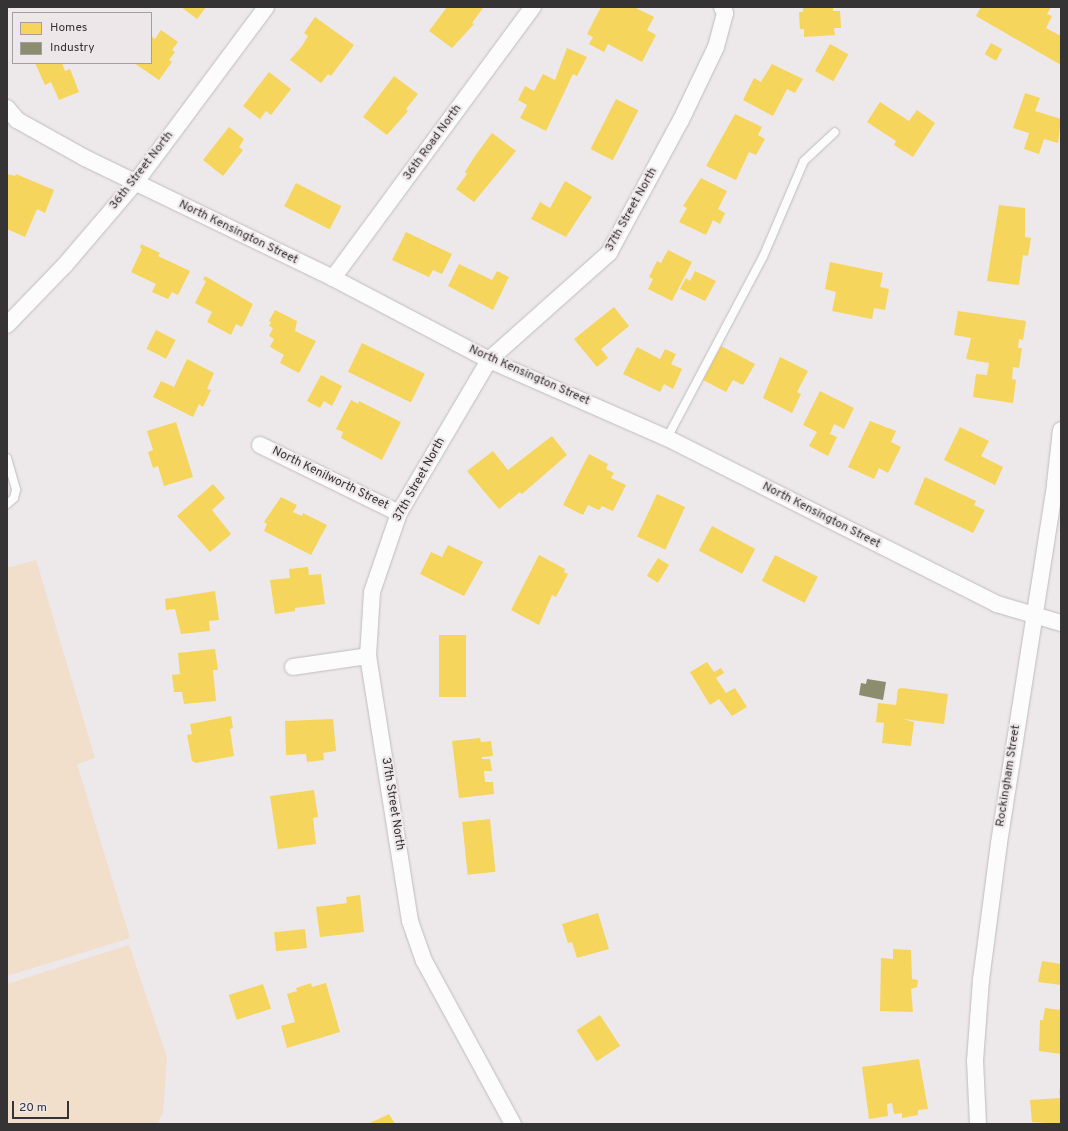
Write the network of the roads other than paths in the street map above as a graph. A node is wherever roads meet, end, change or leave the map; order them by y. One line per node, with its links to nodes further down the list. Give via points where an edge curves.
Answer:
1 (266, 7): 6 (street, 36th Street North)
2 (533, 7): 7 (street, 36th Road North)
3 (723, 10): 9 (street, 37th Street North, via 716,47 710,60 681,120 609,253)
4 (7, 108): 6 (street, North Kensington Street, via 17,120)
5 (835, 132): 11 (lane, via 804,161 763,257)
6 (135, 183): 7 (street, North Kensington Street); 8 (street, 36th Street North, via 66,265)
7 (333, 278): 9 (street, North Kensington Street)
8 (7, 325)
9 (489, 360): 11 (street, North Kensington Street); 15 (street, 37th Street North)
10 (1061, 430): 16 (street, Rockingham Street, via 1055,484)
11 (667, 438): 16 (street, North Kensington Street, via 997,604)
12 (260, 445): 15 (street, North Kenilworth Street)
13 (7, 458): 14 (lane, via 16,490 14,498)
14 (7, 504)
15 (399, 513): 18 (street, 37th Street North, via 372,592)
16 (1033, 616): 17 (street, North Kensington Street); 21 (street, Rockingham Street, via 981,980 975,1061)
17 (1061, 623)
18 (368, 656): 19 (street); 20 (street, 37th Street North, via 410,921 424,961)
19 (293, 667)
20 (513, 1124)
21 (978, 1124)

